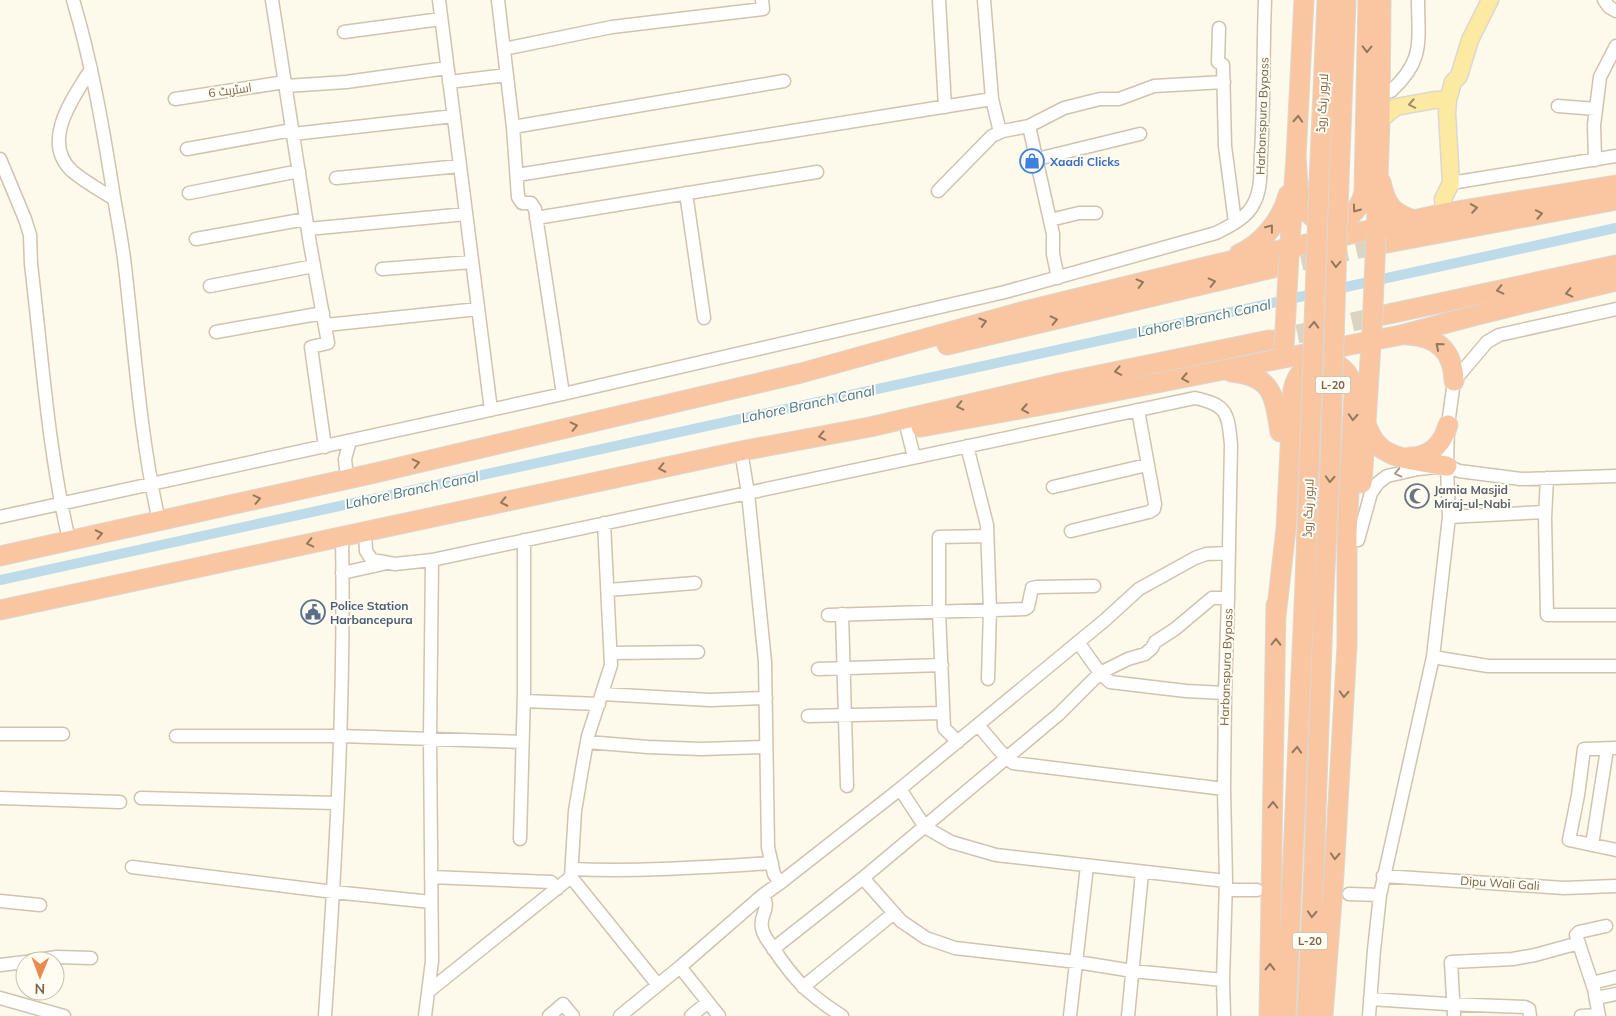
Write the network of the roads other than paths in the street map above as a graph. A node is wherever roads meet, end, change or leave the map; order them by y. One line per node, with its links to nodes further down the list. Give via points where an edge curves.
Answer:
1 (73, 0): 25 (street)
2 (272, 0): 31 (street)
3 (438, 0): 19 (street)
4 (498, 0): 23 (street)
5 (762, 0): 23 (street, via 763,9 612,27)
6 (939, 0): 37 (street)
7 (984, 0): 34 (street)
8 (1265, 0): 71 (street, Harbanspura Bypass, via 1259,189 1250,210)
9 (1304, 0): 48 (highway, one-way to 9)
10 (1327, 0): 249 (highway, لاہور رنگ روڈ / L-20, one-way to 10, bridge)
11 (1346, 0): 250 (highway, لاہور رنگ روڈ / L-20, one-way to 250, bridge)
12 (1368, 0): 48 (highway, one-way to 48, via 1364,192 1358,210 1351,217 1333,223 1313,218 1301,201)
13 (1381, 0): 32 (highway)
14 (1418, 0): 32 (street, via 1418,47 1414,64 1391,91)
15 (1479, 0): 30 (main road, via 1462,34 1450,74)
16 (1490, 0): 30 (main road, via 1470,40 1459,76)
17 (1604, 0): 18 (street)
18 (1616, 11)
19 (441, 19): 21 (street); 24 (street)
20 (1219, 28): 29 (street, via 1218,62 1223,65)
21 (344, 32)
22 (1616, 46): 38 (street, via 1600,77)
23 (504, 49): 26 (street)
24 (447, 68): 28 (street); 31 (street, اسٹریٹ 6, via 346,82)
25 (91, 69): 63 (street); 63 (street, via 61,122 60,150 72,171)
26 (507, 75): 28 (street); 42 (street)
27 (784, 81): 42 (street)
28 (449, 82): 39 (street)
29 (1224, 82): 41 (street, via 1154,86 1119,98 1064,108); 71 (street, via 1225,146)
30 (1453, 82): 35 (main road)
31 (285, 84): 33 (street, اسٹریٹ 6); 43 (street)
32 (1380, 92): 40 (highway)
33 (175, 99)
34 (992, 99): 37 (street); 44 (street)
35 (1448, 100): 40 (main road, one-way to 40, via 1396,107); 58 (main road)
36 (1558, 106): 38 (street)
37 (946, 107): 56 (street)
38 (1596, 109): 51 (street)
39 (454, 116): 43 (street); 52 (street)
40 (1380, 120): 53 (highway)
41 (1029, 126): 44 (street); 50 (street)
42 (513, 127): 56 (street)
43 (293, 132): 46 (street); 54 (street)
44 (1000, 132): 60 (street, via 992,136)
45 (1140, 134): 50 (street)
46 (187, 149)
47 (1616, 156): 51 (street)
48 (1296, 157): 75 (highway); 77 (highway, one-way to 48, via 1246,251 1269,230 1286,203)
49 (0, 159): 122 (street, via 30,235)
50 (1037, 159): 69 (street)
51 (1595, 160): 58 (street)
52 (460, 166): 57 (street); 67 (street)
53 (1378, 169): 70 (highway, via 1388,205); 73 (highway)
54 (299, 172): 61 (street); 72 (street)
55 (817, 172): 62 (street)
56 (517, 175): 68 (street, via 518,197 522,202 531,203)
57 (336, 178)
58 (1450, 183): 66 (main road, via 1443,199)
59 (1616, 185): 66 (highway, one-way to 59)
60 (938, 191)
61 (189, 193)
62 (686, 193): 68 (street); 90 (street)
63 (114, 199): 119 (street, via 125,264)
64 (1616, 200): 73 (highway, one-way to 64)
65 (1096, 213): 69 (street, via 1079,213)
66 (1445, 213): 70 (highway)
67 (466, 214): 72 (street); 76 (street)
68 (536, 218): 100 (street)
69 (1050, 220): 82 (street)
70 (1414, 220): 73 (highway)
71 (1235, 222): 82 (street, Harbanspura Bypass, via 1209,235)
72 (307, 224): 74 (street); 79 (street)
73 (1380, 236): 75 (highway); 94 (highway, bridge)
74 (196, 239)
75 (1289, 252): 77 (highway); 95 (highway, bridge)
76 (472, 262): 81 (street); 87 (street)
77 (1217, 264): 88 (highway, one-way to 77)
78 (1616, 265): 89 (highway, one-way to 89)
79 (314, 266): 84 (street); 91 (street)
80 (1273, 268): 97 (highway, one-way to 80, via 910,354)
81 (382, 269)
82 (1058, 278): 85 (street, Harbanspura Bypass)
83 (1616, 281): 93 (highway, one-way to 93)
84 (210, 286)
85 (1016, 289): 88 (street); 100 (street, Harbanspura Bypass)
86 (1616, 308): 99 (street, via 1499,335 1487,342)
87 (478, 309): 91 (street); 101 (street)
88 (1025, 311): 97 (highway, one-way to 88)
89 (1384, 316)
90 (704, 318)
91 (324, 319): 92 (street); 110 (street, via 328,343 310,347)
92 (216, 332)
93 (1401, 335): 94 (highway); 98 (highway, via 1380,352); 99 (highway, one-way to 93, via 1454,368 1440,346 1429,339)
94 (1372, 336): 95 (highway); 98 (highway)
95 (1279, 349): 96 (highway); 105 (highway, one-way to 105, via 1060,383); 107 (highway)
96 (1219, 371): 106 (highway, one-way to 106); 107 (highway, via 1244,374 1268,386)
97 (801, 373): 117 (highway, one-way to 97)
98 (1369, 380): 103 (highway)
99 (1454, 381): 104 (street)
100 (563, 394): 101 (street, Harbanspura Bypass)
101 (491, 410): 108 (street, Harbanspura Bypass)
102 (1138, 410): 109 (street); 114 (street); 135 (street, Harbanspura Bypass, via 1195,398 1207,400 1225,413 1231,445)
103 (1366, 423): 113 (highway, via 1378,446); 134 (highway)
104 (1448, 425): 113 (highway, via 1445,437 1427,454); 115 (street)
105 (870, 426): 106 (highway); 111 (highway, one-way to 111)
106 (907, 429): 112 (street)
107 (1280, 432): 150 (highway)
108 (350, 441): 110 (street, Harbanspura Bypass); 117 (street, via 345,460)
109 (967, 446): 112 (street); 131 (street)
110 (325, 447): 119 (street, Harbanspura Bypass)
111 (741, 452): 121 (street); 129 (highway, one-way to 129)
112 (914, 457): 121 (street)
113 (1401, 457): 115 (highway)
114 (1147, 465): 120 (street); 128 (street, via 1154,509)
115 (1446, 466): 118 (street, via 1459,471 1521,479); 125 (street); 134 (street, one-way to 134, via 1387,476 1378,483 1371,493)
116 (1616, 476): 118 (street)
117 (347, 478): 126 (highway, one-way to 117)
118 (1547, 478): 123 (street)
119 (150, 483): 122 (street, Harbanspura Bypass); 126 (street)
120 (1053, 487)
121 (748, 492): 127 (street); 163 (street)
122 (60, 503): 124 (street, Harbanspura Bypass); 132 (street)
123 (1545, 512): 125 (street); 149 (street, via 1547,615)
124 (0, 517)
125 (1449, 517): 155 (street)
126 (159, 521): 132 (highway, one-way to 126)
127 (604, 523): 133 (street); 142 (street)
128 (1071, 531)
129 (365, 532): 130 (highway); 138 (street, via 368,556)
130 (342, 536): 139 (street); 144 (highway, one-way to 144)
131 (987, 536): 145 (street); 146 (street, via 939,536)
132 (69, 540): 136 (highway)
133 (524, 540): 137 (street); 165 (street)
134 (1358, 540): 152 (highway)
135 (1228, 553): 143 (street, Harbanspura Bypass); 151 (street, via 1206,554 1181,564 1139,589)
136 (0, 556)
137 (432, 560): 138 (street); 174 (street)
138 (386, 564): 139 (street)
139 (342, 573): 173 (street)
140 (695, 583): 142 (street)
141 (1094, 586): 145 (street, via 1032,588 1025,609)
142 (608, 590): 154 (street)
143 (1228, 598): 160 (street, via 1212,598 1155,642 1145,654); 162 (street, Harbanspura Bypass)
144 (0, 610)
145 (990, 610): 146 (street); 161 (street)
146 (939, 612): 147 (street); 156 (street)
147 (842, 614): 148 (street); 158 (street)
148 (828, 615)
149 (1616, 615)
150 (1276, 616): 152 (highway, one-way to 152, via 1286,529 1295,381 1307,366 1325,361 1334,363 1348,374 1354,391 1347,533); 248 (highway, one-way to 150)
151 (1078, 642): 160 (street); 169 (street)
152 (1347, 645): 251 (highway, one-way to 251)
153 (698, 652): 154 (street)
154 (611, 653): 164 (street, via 612,664)
155 (1433, 657): 157 (street, via 1488,666); 197 (street)
156 (942, 665): 158 (street); 166 (street)
157 (1616, 666)
158 (844, 668): 159 (street); 167 (street)
159 (818, 669)
160 (1100, 673): 162 (street, via 1110,682); 180 (street, via 1059,714)
161 (988, 680)
162 (1225, 693): 183 (street, Harbanspura Bypass)
163 (766, 698): 164 (street); 178 (street)
164 (600, 699): 165 (street); 176 (street)
165 (524, 701): 175 (street)
166 (943, 713): 167 (street); 177 (street, via 944,728)
167 (846, 715): 168 (street); 181 (street)
168 (808, 716)
169 (978, 725): 177 (street); 180 (street)
170 (0, 734): 171 (street)
171 (63, 734)
172 (176, 736): 173 (street)
173 (340, 736): 174 (street); 187 (street)
174 (430, 738): 175 (street); 198 (street)
175 (522, 742): 189 (street)
176 (587, 742): 178 (street, via 700,749); 195 (street, via 575,811)
177 (958, 742): 182 (street)
178 (766, 747): 192 (street, via 768,848)
179 (1611, 749): 190 (street); 190 (street, via 1584,749 1570,840)
180 (1007, 757): 183 (street, via 1014,762); 188 (street)
181 (846, 786)
182 (900, 789): 188 (street); 200 (street)
183 (1224, 789): 201 (street, Harbanspura Bypass)
184 (0, 798): 186 (street)
185 (141, 798): 187 (street)
186 (120, 802)
187 (337, 803): 205 (street)
188 (925, 826): 193 (street, via 951,842 996,856); 199 (street)
189 (520, 839)
190 (1592, 845): 191 (street)
191 (1616, 850)
192 (772, 863): 195 (street); 200 (street)
193 (1087, 866): 196 (street); 218 (street)
194 (132, 867): 205 (street)
195 (572, 873): 203 (street); 226 (street)
196 (1142, 873): 201 (street); 222 (street)
197 (1383, 876): 202 (street, Dipu Wali Gali, via 1564,888); 208 (street)
198 (431, 877): 203 (street, via 551,882); 210 (street)
199 (862, 878): 212 (street); 215 (street)
200 (780, 883): 207 (street)
201 (1226, 886): 204 (street); 224 (street, Harbanspura Bypass)
202 (1616, 886)
203 (557, 889): 228 (street)
204 (1257, 890)
205 (334, 892): 210 (street); 237 (street)
206 (1349, 894): 208 (street)
207 (763, 895): 215 (street, via 767,909 762,928); 221 (street)
208 (1380, 895): 231 (street)
209 (0, 901): 211 (street)
210 (431, 902): 228 (street, via 432,961)
211 (40, 905)
212 (894, 913): 218 (street, via 926,938 955,948); 227 (street)
213 (1606, 926): 214 (street, via 1579,932 1576,935)
214 (1579, 943): 225 (street); 234 (street, via 1513,959 1451,962)
215 (773, 949): 227 (street)
216 (65, 957): 217 (street)
217 (91, 958)
218 (1077, 962): 222 (street); 245 (street)
219 (15, 963): 220 (street)
220 (0, 965)
221 (680, 967): 226 (street); 233 (street)
222 (1132, 971): 224 (street); 246 (street)
223 (1616, 977): 225 (street)
224 (1223, 980): 247 (street, Harbanspura Bypass)
225 (1592, 982): 230 (street)
226 (658, 985): 241 (street)
227 (803, 987): 244 (street)
228 (428, 991): 238 (street)
229 (1616, 994): 230 (street)
230 (1596, 998): 255 (street)
231 (1370, 999): 234 (street); 252 (street)
232 (1, 1001): 236 (street)
233 (708, 1002): 242 (street); 243 (street)
234 (1453, 1010): 235 (street)
235 (1500, 1011): 253 (street, via 1525,1007 1529,1009)
236 (64, 1016)
237 (325, 1016)
238 (425, 1016)
239 (548, 1016): 240 (street, via 563,1004)
240 (573, 1016)
241 (620, 1016)
242 (692, 1016)
243 (719, 1016)
244 (842, 1016)
245 (1070, 1016)
246 (1128, 1016)
247 (1224, 1016)
248 (1269, 1016)
249 (1286, 1016)
250 (1306, 1016)
251 (1323, 1016)
252 (1369, 1016)
253 (1530, 1016)
254 (1581, 1016): 255 (street)
255 (1599, 1016)

